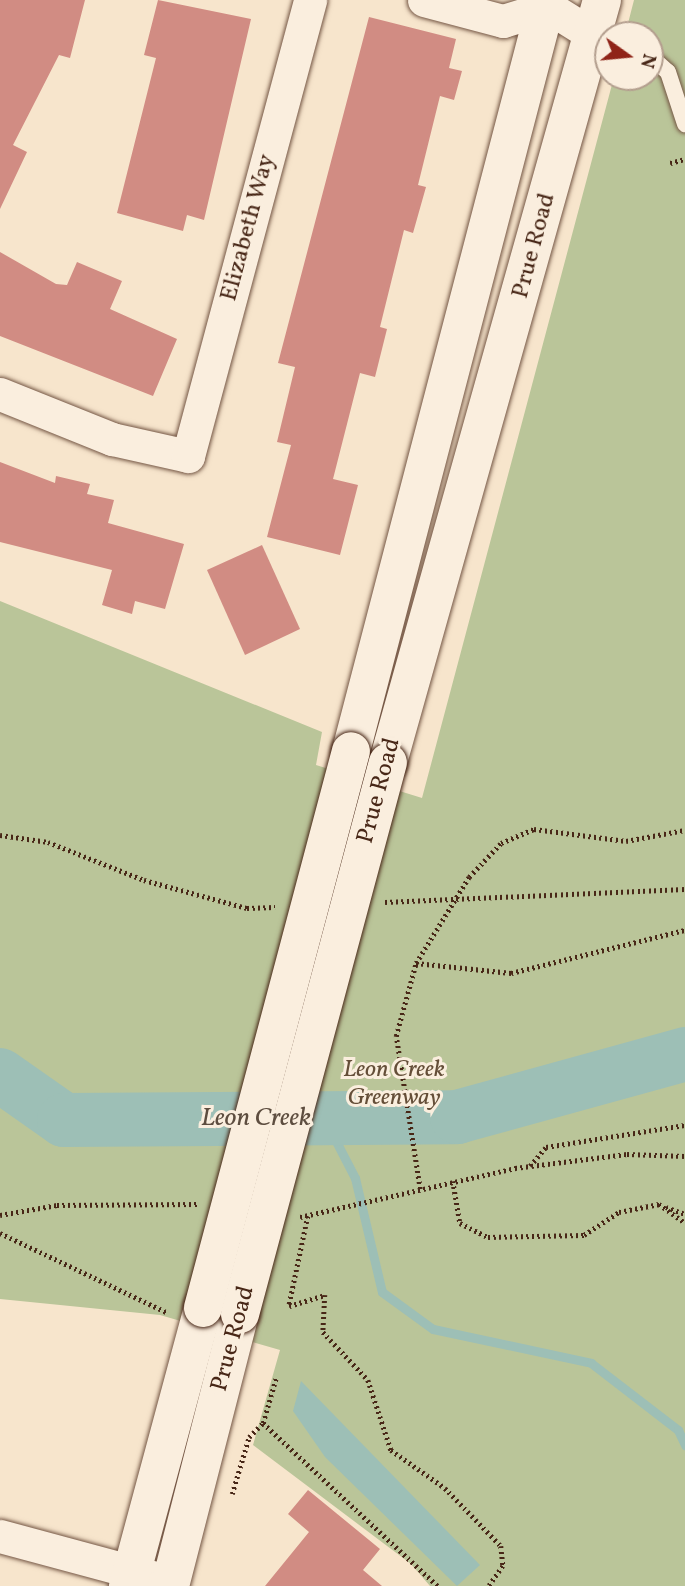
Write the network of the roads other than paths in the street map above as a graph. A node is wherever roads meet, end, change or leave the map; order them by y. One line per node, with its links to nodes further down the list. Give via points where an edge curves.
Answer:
1 (310, 0): 8 (street, Elizabeth Way, via 188,456 112,439)
2 (424, 0): 3 (street, via 503,22)
3 (543, 3): 4 (street); 10 (main road, Prue Road, bridge, via 351,751)
4 (594, 22)
5 (594, 49): 11 (main road, Prue Road, bridge, via 388,762)
6 (664, 68): 7 (lane)
7 (685, 124)
8 (0, 394)
9 (0, 1536): 10 (street)
10 (130, 1579): 11 (street)
11 (171, 1584)

